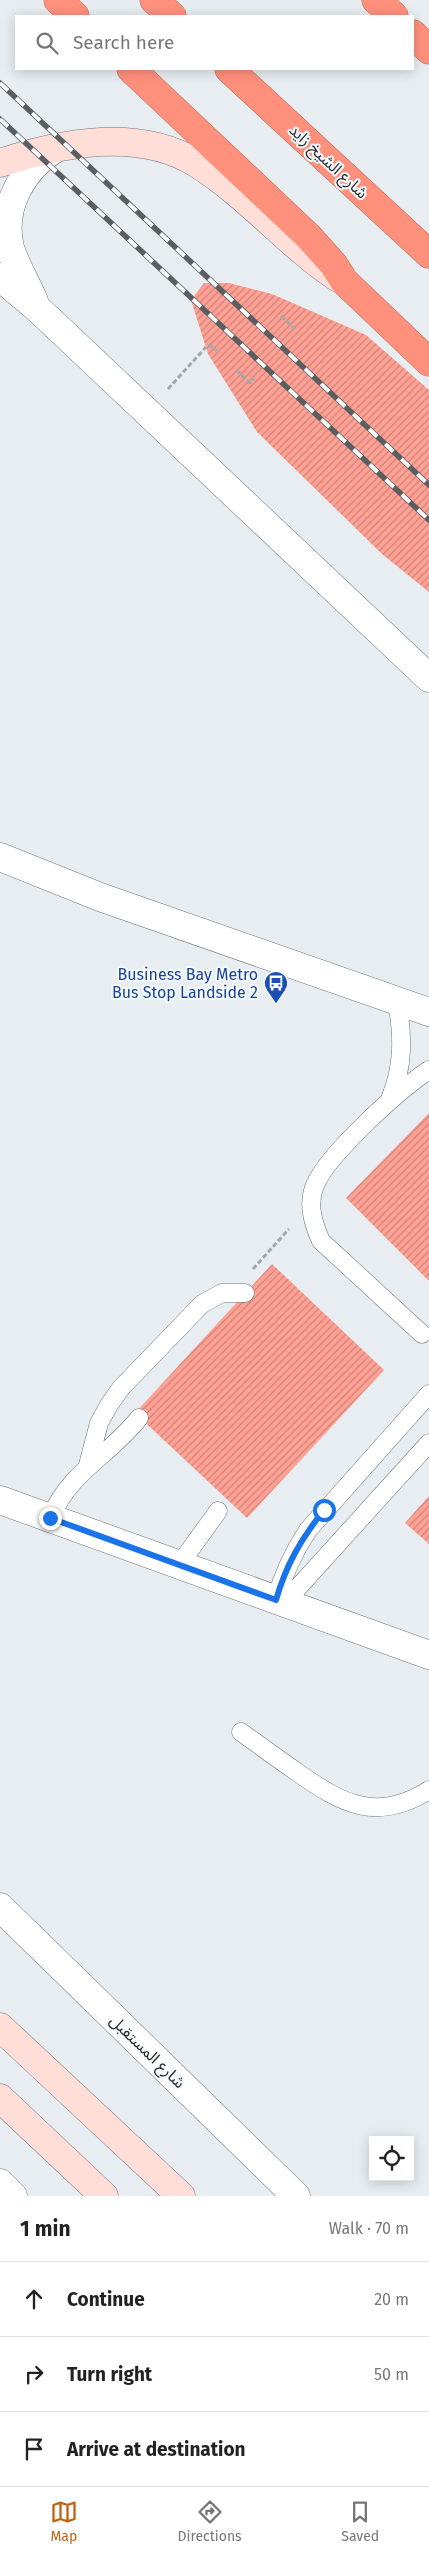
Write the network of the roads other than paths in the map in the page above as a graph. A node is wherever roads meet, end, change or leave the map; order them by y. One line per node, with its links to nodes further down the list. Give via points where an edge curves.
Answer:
1 (58, 0): 4 (highway)
2 (154, 0): 5 (highway)
3 (376, 0): 6 (highway)
4 (74, 15)
5 (171, 15)
6 (393, 15)
7 (414, 35): 8 (highway)
8 (429, 50)
9 (132, 70): 15 (highway, via 308,236)
10 (230, 70): 13 (highway, شارع الشيخ زايد)
11 (56, 148): 12 (main road); 15 (main road, via 120,143 146,145 171,151 195,162 312,260); 16 (street, via 39,158 26,172 8,208 9,247)
12 (0, 163)
13 (429, 254)
14 (0, 277): 16 (street)
15 (344, 281): 17 (highway)
16 (38, 309): 18 (street)
17 (429, 362)
18 (429, 678)
19 (0, 857): 20 (street, via 100,897)
20 (396, 1001): 21 (street); 23 (lane, via 402,1054)
21 (429, 1012)
22 (429, 1070): 23 (lane)
23 (389, 1102): 25 (lane, via 324,1169 315,1186 311,1205 313,1224 321,1241)
24 (239, 1292): 29 (lane, via 211,1297 202,1304 121,1388 99,1423)
25 (422, 1334)
26 (429, 1394): 34 (lane, via 308,1530 286,1568)
27 (139, 1418): 29 (lane, via 107,1452)
28 (429, 1443): 34 (lane)
29 (88, 1465): 32 (lane, via 66,1489)
30 (0, 1500): 32 (street)
31 (218, 1511): 33 (lane)
32 (50, 1518): 33 (street)
33 (179, 1565): 34 (street)
34 (280, 1602): 35 (street)
35 (429, 1655)
36 (241, 1732): 37 (lane, via 327,1793 354,1805 383,1808 412,1801)
37 (429, 1790)
38 (0, 1907): 45 (street, شارع المستقبل)
39 (0, 2027): 44 (main road)
40 (0, 2098): 43 (main road)
41 (0, 2184): 42 (street)
42 (13, 2196)
43 (104, 2196)
44 (181, 2196)
45 (296, 2196)

